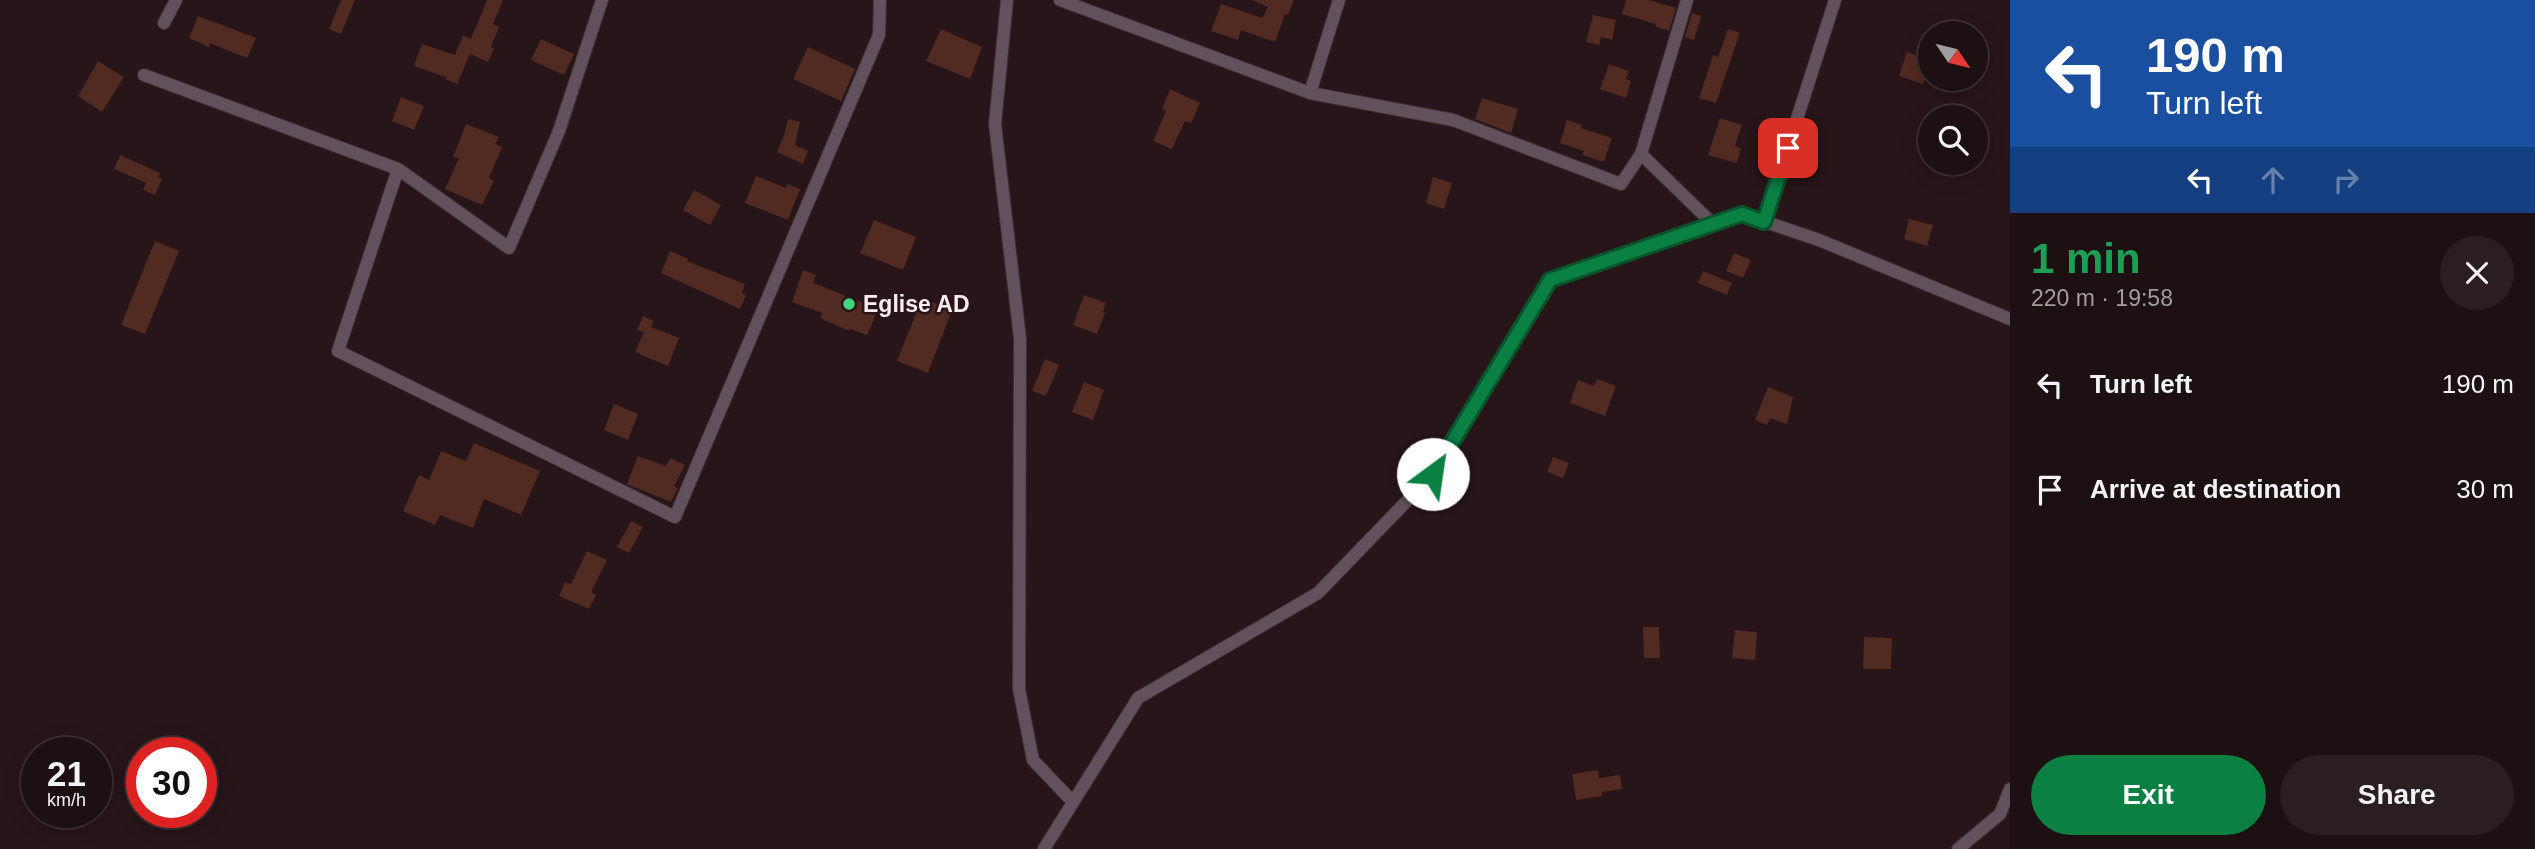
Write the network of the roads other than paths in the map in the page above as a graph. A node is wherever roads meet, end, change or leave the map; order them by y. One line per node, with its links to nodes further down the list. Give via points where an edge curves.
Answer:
1 (176, 0): 9 (street)
2 (602, 0): 13 (street, via 559,131 509,248)
3 (880, 0): 13 (street, via 879,35 675,516 338,351)
4 (1007, 0): 18 (street, via 995,124 1020,338 1019,689 1032,760)
5 (1060, 0): 11 (street)
6 (1339, 0): 11 (street)
7 (1687, 0): 12 (street)
8 (1835, 0): 14 (street)
9 (164, 23)
10 (144, 75): 13 (street)
11 (1310, 93): 12 (street, via 1453,120 1621,184)
12 (1641, 154): 15 (street)
13 (398, 169)
14 (1764, 222): 15 (street, via 1742,214); 16 (street)
15 (1713, 224): 18 (street, via 1550,280 1433,474 1318,593 1138,698)
16 (2010, 319)
17 (2010, 789): 20 (street, via 2000,814)
18 (1073, 803): 19 (street)
19 (1044, 849)
20 (1958, 849)

